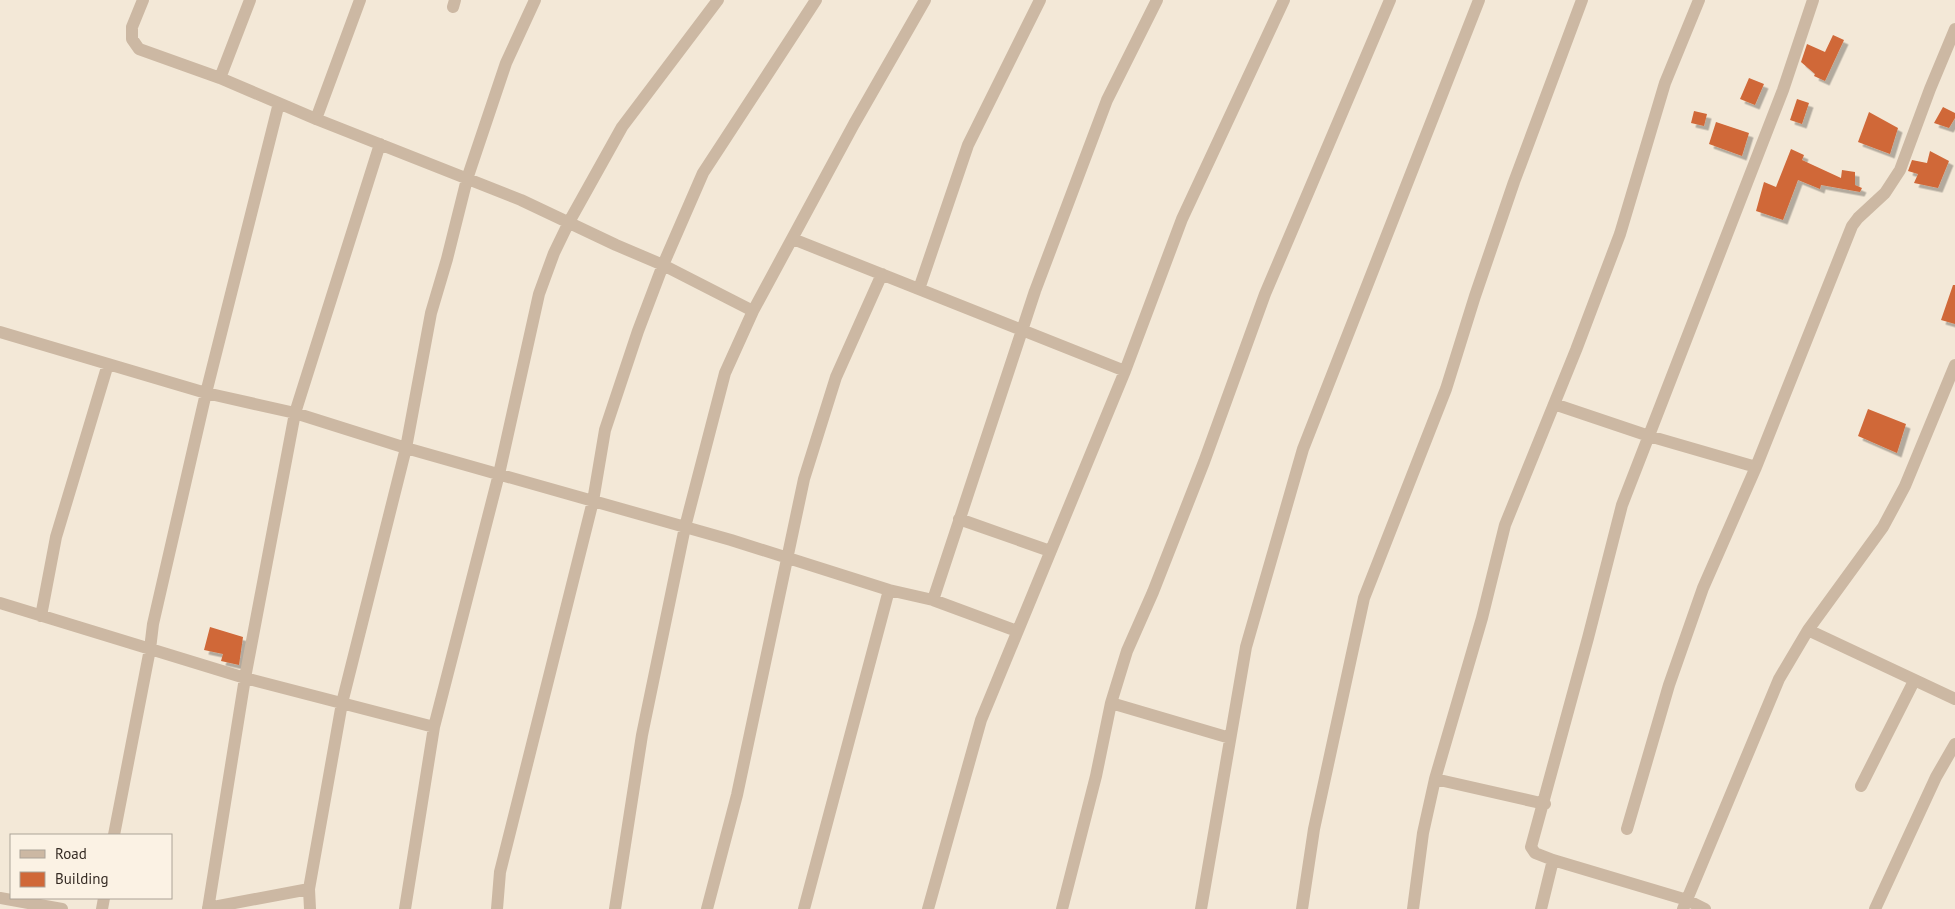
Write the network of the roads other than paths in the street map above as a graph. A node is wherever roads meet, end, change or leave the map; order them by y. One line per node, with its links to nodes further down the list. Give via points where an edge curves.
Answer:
1 (143, 0): 17 (street, via 132,27 132,39 139,49)
2 (250, 0): 17 (street)
3 (360, 0): 19 (street)
4 (535, 0): 21 (street, via 506,62)
5 (718, 0): 22 (street, via 622,127)
6 (816, 0): 24 (street, via 703,173)
7 (925, 0): 23 (street)
8 (1040, 0): 26 (street, via 968,145)
9 (1157, 0): 28 (street, via 1107,100)
10 (1284, 0): 32 (street, via 1182,219)
11 (1390, 0): 56 (street, via 1265,294 1201,470 1127,651)
12 (1479, 0): 58 (street, via 1303,449 1246,647)
13 (1582, 0): 80 (street, via 1514,182 1446,389 1364,598 1314,829)
14 (1699, 0): 34 (street, via 1664,83 1620,234)
15 (1813, 0): 36 (street, via 1783,90)
16 (1955, 29): 38 (street, via 1900,170 1885,193 1852,226)
17 (220, 78): 18 (street)
18 (279, 103): 19 (street); 33 (street)
19 (316, 119): 20 (street)
20 (380, 144): 21 (street); 35 (street)
21 (467, 179): 22 (street); 37 (street, via 431,313)
22 (568, 222): 24 (street); 39 (street, via 539,294)
23 (793, 239): 25 (street); 27 (street)
24 (664, 265): 27 (street); 40 (street, via 604,430)
25 (882, 274): 26 (street); 44 (street, via 836,377 804,479)
26 (919, 289): 28 (street)
27 (753, 311): 42 (street, via 725,373)
28 (1022, 330): 32 (street); 41 (street)
29 (0, 332): 30 (street)
30 (108, 364): 33 (street); 48 (street, via 56,537)
31 (1955, 364): 50 (street, via 1905,486 1883,527)
32 (1125, 370): 43 (street)
33 (206, 392): 35 (street); 51 (street)
34 (1554, 404): 36 (street); 60 (street, via 1505,525 1482,618)
35 (295, 413): 37 (street); 52 (street)
36 (1649, 436): 38 (street); 62 (street, via 1622,505)
37 (406, 448): 39 (street); 55 (street)
38 (1756, 467): 63 (street, via 1702,588 1669,685)
39 (499, 474): 40 (street); 57 (street)
40 (593, 501): 42 (street); 73 (street, via 500,872)
41 (959, 519): 43 (street); 46 (street)
42 (685, 527): 44 (street); 74 (street, via 642,735)
43 (1050, 551): 49 (street)
44 (787, 558): 45 (street); 75 (street, via 737,795)
45 (889, 590): 46 (street); 76 (street)
46 (932, 600): 49 (street)
47 (0, 603): 48 (street)
48 (41, 616): 51 (street)
49 (1018, 630): 77 (street, via 981,720)
50 (1808, 630): 53 (street); 68 (street, via 1780,679)
51 (150, 649): 52 (street); 64 (street)
52 (244, 678): 55 (street); 70 (street)
53 (1914, 681): 54 (street); 61 (street)
54 (1955, 699)
55 (342, 703): 57 (street); 66 (street)
56 (1111, 703): 58 (street); 78 (street)
57 (434, 727): 72 (street)
58 (1230, 738): 79 (street)
59 (1955, 744): 84 (street, via 1936,777)
60 (1435, 779): 62 (street); 81 (street, via 1423,833)
61 (1861, 786)
62 (1544, 804): 65 (street, via 1531,846 1535,853)
63 (1627, 829)
64 (114, 834)
65 (1553, 860): 68 (street); 82 (street)
66 (309, 889): 70 (street); 71 (street)
67 (0, 898): 69 (street)
68 (1685, 904): 83 (street)
69 (62, 909)
70 (208, 909)
71 (310, 909)
72 (405, 909)
73 (497, 909)
74 (615, 909)
75 (707, 909)
76 (804, 909)
77 (928, 909)
78 (1062, 909)
79 (1201, 909)
80 (1302, 909)
81 (1413, 909)
82 (1541, 909)
83 (1705, 909)
84 (1874, 909)

